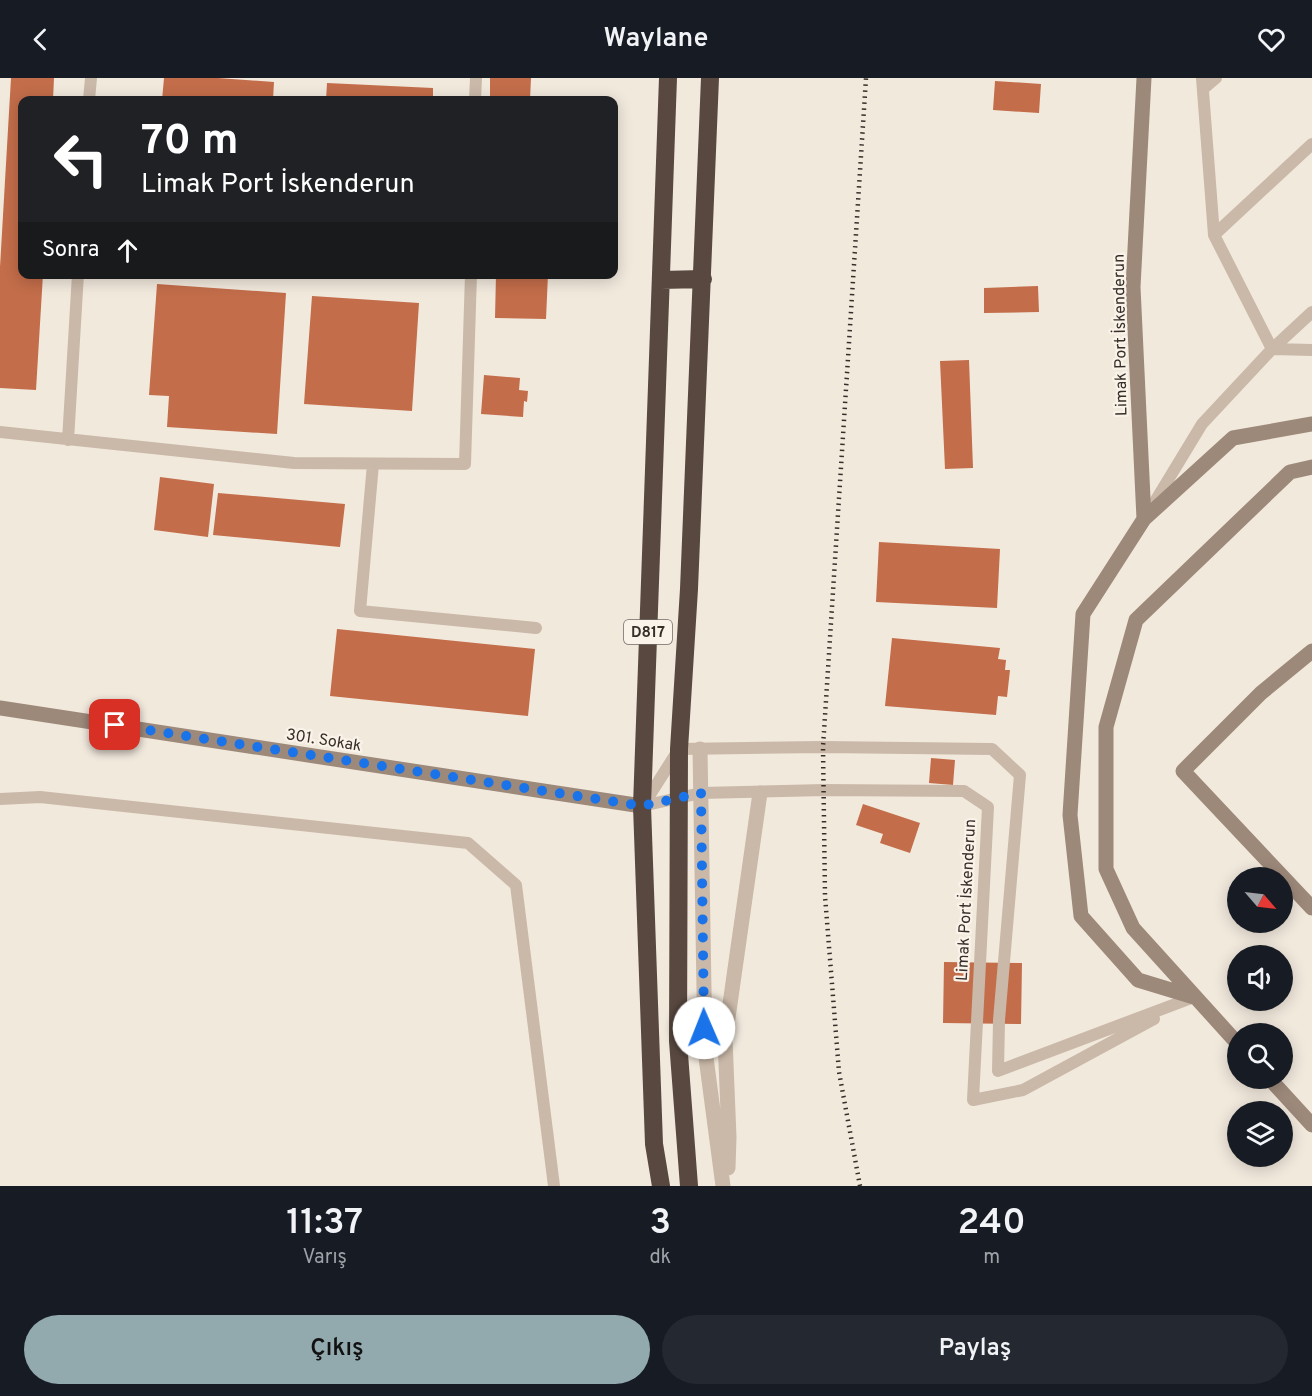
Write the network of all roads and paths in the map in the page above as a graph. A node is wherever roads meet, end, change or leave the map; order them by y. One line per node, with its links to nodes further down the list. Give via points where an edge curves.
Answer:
1 (91, 78): 8 (lane)
2 (476, 78): 9 (lane)
3 (668, 78): 15 (highway, D817)
4 (710, 78): 14 (highway, D817)
5 (1144, 78): 24 (street, Limak Port İskenderun, via 1132,287)
6 (1216, 78): 7 (lane)
7 (1203, 84): 11 (lane)
8 (89, 96)
9 (475, 96)
10 (1312, 144): 11 (lane)
11 (1214, 235): 17 (lane)
12 (78, 279): 21 (lane)
13 (471, 279): 22 (lane, via 465,464)
14 (703, 279): 15 (highway); 28 (highway, D817)
15 (661, 280): 34 (highway, D817)
16 (1312, 312): 17 (lane)
17 (1272, 349): 18 (lane); 24 (lane, via 1202,424)
18 (1312, 350)
19 (1312, 424): 24 (street, via 1233,438)
20 (0, 432): 21 (lane)
21 (68, 440): 22 (lane, via 294,463)
22 (373, 464): 25 (lane, via 360,611)
23 (1312, 467): 36 (street, via 1290,472 1136,620 1106,727 1106,869 1133,928)
24 (1144, 519): 36 (street, via 1083,614 1070,815 1081,916 1138,980)
25 (536, 628)
26 (1312, 651): 35 (street, via 1261,693 1183,771)
27 (0, 708): 34 (street, 301. Sokak)
28 (679, 749): 29 (lane); 32 (highway, D817); 34 (lane)
29 (700, 749): 30 (street); 36 (lane, via 992,749 1020,775 998,1071)
30 (701, 793): 31 (lane, Limak Port İskenderun); 32 (lane, Limak Port İskenderun); 43 (street, via 705,1050)
31 (760, 793): 36 (lane, Limak Port İskenderun, via 964,791 988,807 973,1100 1023,1090); 43 (street, via 725,1039 729,1137)
32 (678, 798): 34 (lane, Limak Port İskenderun); 42 (highway, D817, via 678,1041)
33 (0, 800): 40 (lane, via 40,796 468,843 516,885)
34 (642, 806): 41 (highway, D817, via 654,1144)
35 (1312, 908)
36 (1194, 997): 37 (street)
37 (1227, 1032)
38 (1279, 1089): 39 (street)
39 (1312, 1125)
40 (554, 1186)
41 (662, 1186)
42 (689, 1186)
43 (725, 1186)

